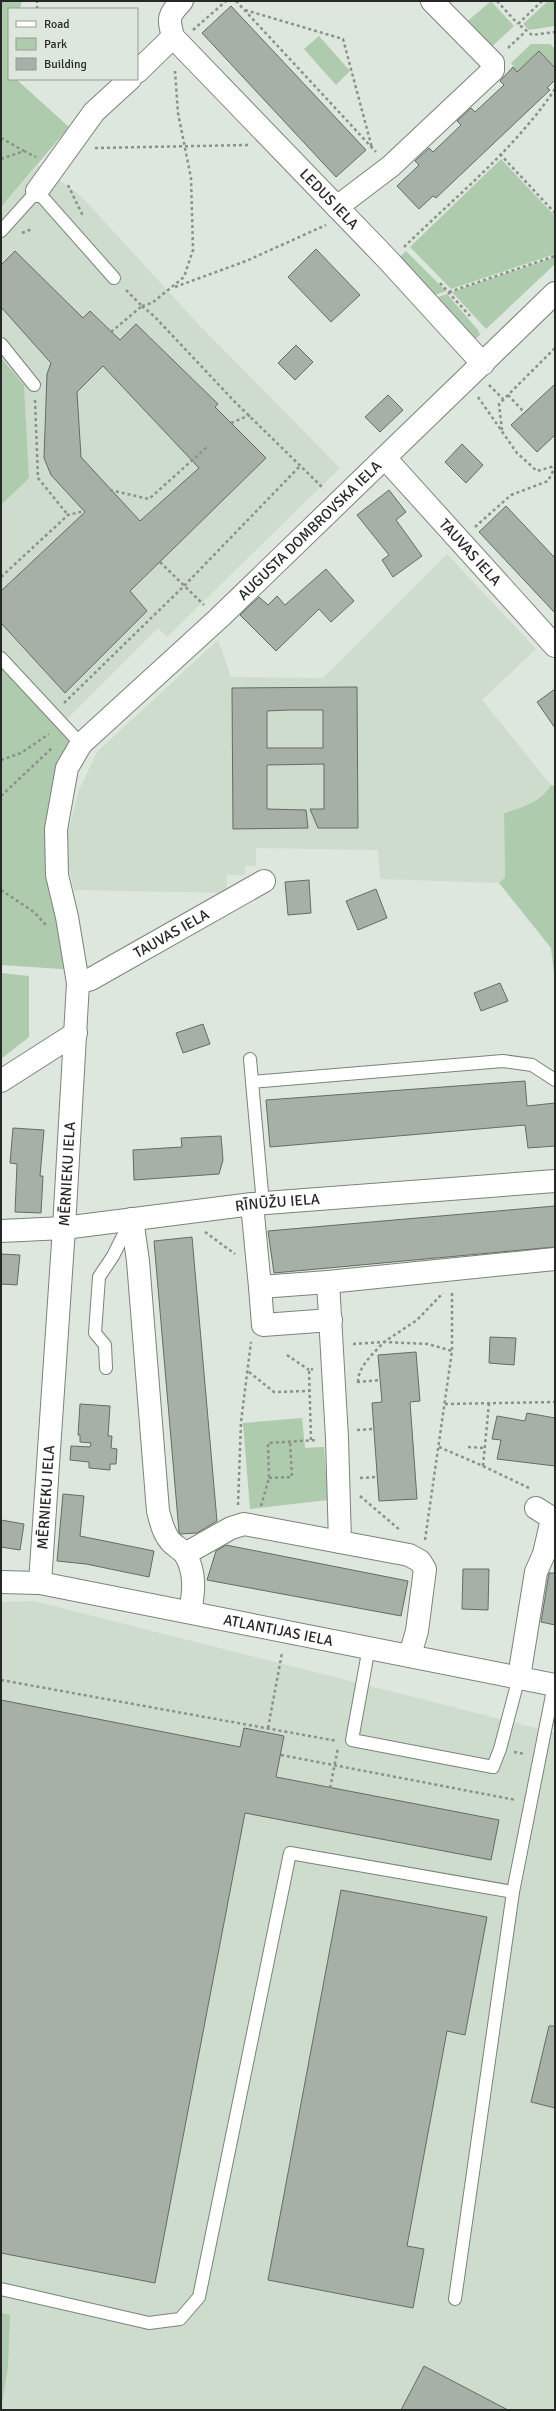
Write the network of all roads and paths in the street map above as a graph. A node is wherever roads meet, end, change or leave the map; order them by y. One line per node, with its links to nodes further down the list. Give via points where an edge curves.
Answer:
1 (182, 1): 10 (street, via 170,13 169,21)
2 (226, 1): 10 (path)
3 (236, 1): 7 (path)
4 (432, 1): 22 (street, via 493,63 493,70)
5 (497, 1): 8 (path)
6 (542, 1): 8 (path)
7 (244, 10): 18 (path); 18 (path, via 342,39)
8 (518, 24): 9 (path, via 532,35)
9 (555, 32)
10 (182, 34): 11 (street); 15 (street, LEDUS IELA); 17 (path, via 178,113)
11 (138, 71)
12 (129, 80): 16 (street, via 94,112)
13 (555, 89): 20 (path, via 542,108)
14 (1, 138): 19 (path)
15 (276, 144): 17 (path); 25 (street, LEDUS IELA)
16 (68, 148): 17 (path); 23 (street)
17 (186, 148): 32 (path, via 192,178 193,250 184,277)
18 (372, 149): 22 (path)
19 (24, 151): 21 (path); 23 (path)
20 (500, 154): 26 (path); 30 (path)
21 (1, 159)
22 (390, 166): 25 (street)
23 (55, 167): 24 (street)
24 (37, 191): 28 (lane); 31 (lane)
25 (337, 207): 30 (street, LEDUS IELA)
26 (555, 213)
27 (322, 227): 32 (path, via 246,261)
28 (1, 231)
29 (555, 256): 34 (path)
30 (389, 261): 34 (street, LEDUS IELA)
31 (114, 278): 35 (path)
32 (173, 287): 35 (path, via 152,303)
33 (555, 293): 39 (street, AUGUSTA DOMBROVSKA IELA)
34 (426, 300): 39 (street, LEDUS IELA)
35 (142, 306): 36 (path); 46 (path)
36 (111, 332)
37 (1, 344): 41 (lane)
38 (555, 348): 43 (path)
39 (483, 364): 40 (street, AUGUSTA DOMBROVSKA IELA)
40 (465, 381): 48 (path); 50 (street, AUGUSTA DOMBROVSKA IELA)
41 (34, 385): 56 (path, via 38,478)
42 (494, 390): 44 (path)
43 (508, 394): 44 (path); 45 (path)
44 (503, 399): 48 (path, via 499,404)
45 (524, 412)
46 (250, 415): 47 (path); 51 (path)
47 (231, 422)
48 (502, 432): 52 (path, via 517,453 537,471)
49 (207, 446): 53 (path, via 149,498)
50 (385, 458): 54 (street, AUGUSTA DOMBROVSKA IELA); 62 (street, TAUVAS IELA)
51 (300, 466): 54 (path); 60 (path)
52 (555, 467): 57 (path, via 548,481 511,495)
53 (110, 490)
54 (338, 501): 65 (street, AUGUSTA DOMBROVSKA IELA, via 219,618)
55 (84, 511): 56 (path)
56 (68, 515): 59 (path)
57 (473, 529)
58 (160, 562): 60 (path)
59 (1, 577)
60 (184, 586): 61 (path); 64 (path)
61 (203, 603)
62 (555, 646)
63 (1, 658): 64 (lane)
64 (53, 714): 65 (lane)
65 (71, 734): 66 (path); 67 (street, AUGUSTA DOMBROVSKA IELA); 68 (path, via 39,759)
66 (1, 760)
67 (67, 768): 72 (street, MĒRNIEKU IELA, via 56,828 57,875)
68 (1, 796)
69 (264, 881): 72 (street, TAUVAS IELA, via 91,979)
70 (1, 890): 71 (path, via 34,912)
71 (51, 930)
72 (78, 983): 73 (street, MĒRNIEKU IELA)
73 (76, 1033): 76 (street); 81 (street, MĒRNIEKU IELA)
74 (250, 1059): 77 (lane)
75 (555, 1080): 77 (lane, via 532,1065 502,1061)
76 (1, 1081)
77 (252, 1082): 79 (lane)
78 (555, 1181): 79 (street, RĪNŪŽU IELA)
79 (258, 1204): 80 (street, RĪNŪŽU IELA); 88 (street)
80 (132, 1219): 81 (street, RĪNŪŽU IELA); 95 (lane, via 99,1277 95,1333 105,1345); 119 (street, via 138,1261 158,1511 170,1541)
81 (64, 1228): 83 (street, RĪNŪŽU IELA); 123 (street, MĒRNIEKU IELA)
82 (202, 1230): 84 (path)
83 (1, 1231)
84 (238, 1256)
85 (555, 1259): 86 (street)
86 (452, 1276): 87 (street); 91 (path, via 417,1320); 93 (path)
87 (328, 1282): 88 (street); 89 (street)
88 (260, 1287): 89 (street, via 263,1325)
89 (331, 1320): 92 (street)
90 (251, 1336): 97 (path)
91 (384, 1342): 92 (path); 93 (path, via 428,1344); 99 (path, via 370,1356 358,1375)
92 (332, 1345): 100 (street)
93 (452, 1351): 104 (path)
94 (287, 1355): 96 (path)
95 (106, 1368)
96 (309, 1370)
97 (249, 1372): 101 (path, via 274,1392); 116 (path, via 241,1422 238,1513)
98 (380, 1380): 99 (path)
99 (358, 1382): 100 (path)
100 (334, 1383): 105 (street)
101 (309, 1391)
102 (555, 1402): 103 (path)
103 (489, 1403): 104 (path); 109 (path)
104 (445, 1404): 108 (path)
105 (337, 1438): 106 (path); 118 (street)
106 (290, 1442): 112 (path, via 268,1443); 112 (path, via 292,1477)
107 (468, 1446): 109 (path)
108 (439, 1447): 110 (path); 121 (path, via 426,1540)
109 (484, 1448): 110 (path)
110 (483, 1466): 115 (path, via 529,1488)
111 (377, 1477): 113 (path)
112 (269, 1478): 116 (path)
113 (355, 1479)
114 (353, 1491): 117 (path)
115 (548, 1516): 120 (street)
116 (248, 1526): 118 (street); 119 (street)
117 (404, 1533)
118 (340, 1542): 121 (street, via 409,1555)
119 (185, 1554): 124 (street, via 194,1588)
120 (550, 1555): 128 (street, via 536,1572)
121 (420, 1561): 127 (street, via 425,1570 425,1578 417,1631)
122 (1, 1582): 123 (street, ATLANTIJAS IELA)
123 (40, 1583): 124 (street, ATLANTIJAS IELA)
124 (190, 1612): 125 (street, ATLANTIJAS IELA)
125 (287, 1630): 126 (street, ATLANTIJAS IELA); 131 (path)
126 (370, 1647): 127 (street, ATLANTIJAS IELA); 128 (lane, via 352,1740 493,1767)
127 (410, 1655): 128 (street, ATLANTIJAS IELA)
128 (519, 1677): 130 (street, ATLANTIJAS IELA)
129 (1, 1680): 131 (path)
130 (555, 1685): 135 (lane)
131 (268, 1728): 133 (path, via 339,1742)
132 (281, 1755): 133 (path)
133 (335, 1765): 134 (path); 135 (path)
134 (330, 1788)
135 (530, 1803): 136 (lane)
136 (512, 1892): 137 (lane, via 290,1853 200,2297 180,2319 149,2323); 138 (lane)
137 (1, 2289)
138 (454, 2299)

